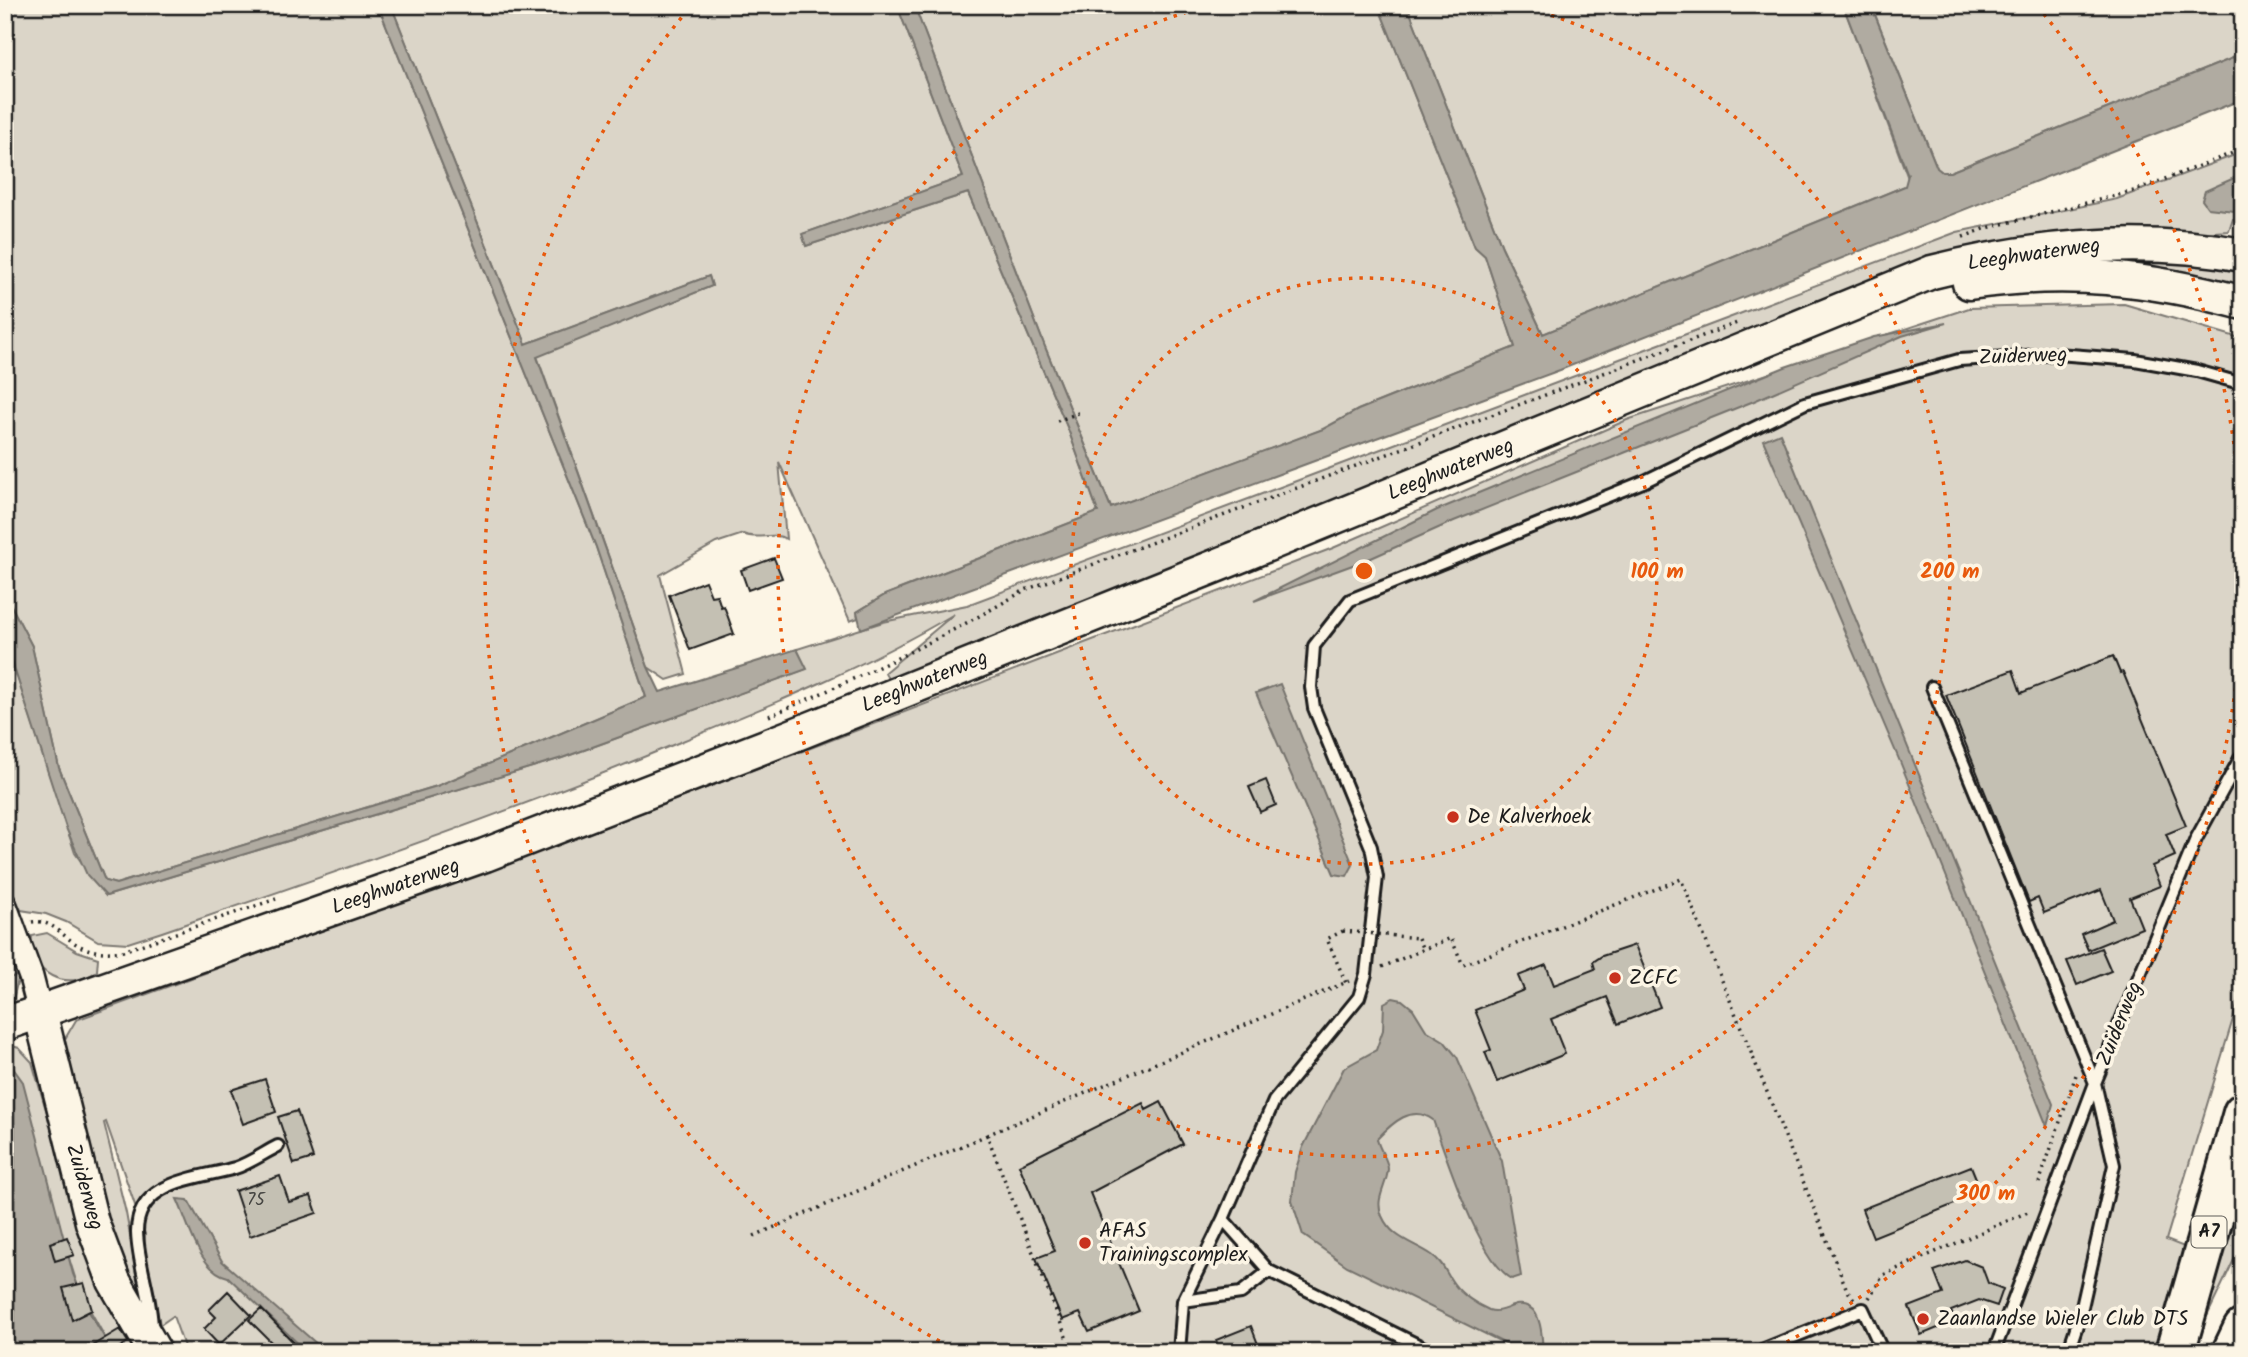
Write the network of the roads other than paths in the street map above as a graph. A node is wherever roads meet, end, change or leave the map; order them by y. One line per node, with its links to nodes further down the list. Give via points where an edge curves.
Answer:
1 (2231, 247): 3 (main road, Leeghwaterweg, via 2094,244 1978,261 1884,289)
2 (2243, 303): 3 (main road, Leeghwaterweg, via 2138,279 2051,274 1960,284)
3 (1835, 314): 8 (main road, Leeghwaterweg, via 536,835)
4 (2243, 384): 13 (lane, Zuiderweg, via 2135,360 2057,354 1959,360 1805,403 1645,481 1350,600 1314,646 1311,687 1314,708 1371,847 1377,877 1366,974 1359,997 1274,1101)
5 (1931, 687): 10 (lane)
6 (2243, 753): 10 (lane, Zuiderweg, via 2196,839)
7 (9, 916): 8 (street)
8 (40, 1012): 9 (main road, Leeghwaterweg); 17 (main road, Zuiderweg, via 92,1222 114,1282)
9 (5, 1024)
10 (2095, 1083): 22 (lane); 23 (lane, Zuiderweg, via 2114,1165)
11 (2243, 1112): 24 (highway, A7)
12 (278, 1146): 17 (lane, via 237,1167 176,1182 142,1206 137,1230 152,1300)
13 (1223, 1219): 14 (lane); 15 (lane, Zuiderweg)
14 (1269, 1270): 15 (lane, via 1241,1293); 20 (lane)
15 (1183, 1301): 19 (lane)
16 (2243, 1329): 25 (highway)
17 (154, 1348)
18 (1879, 1351): 21 (lane, via 1863,1309)
19 (1179, 1352)
20 (1432, 1352)
21 (1757, 1352)
22 (1994, 1352)
23 (2068, 1352)
24 (2175, 1352)
25 (2232, 1352)

